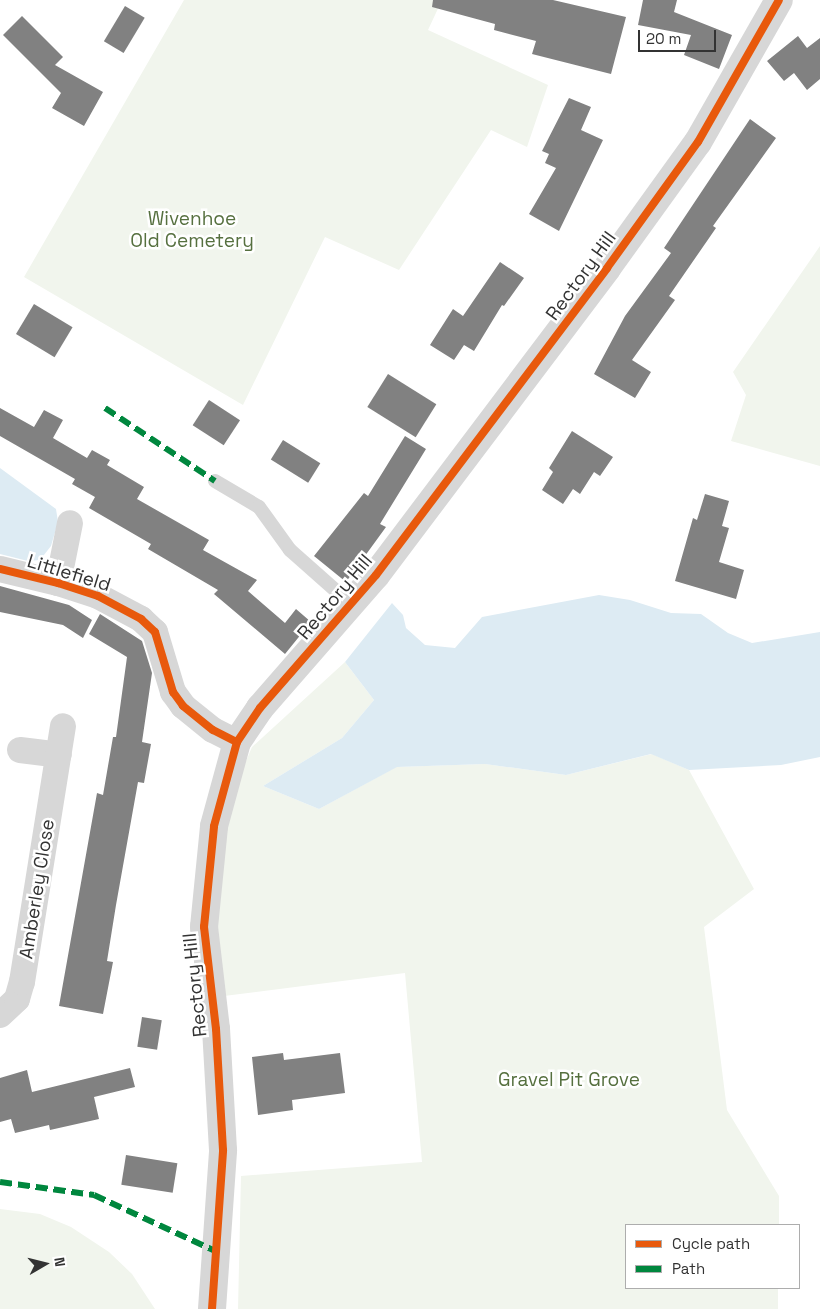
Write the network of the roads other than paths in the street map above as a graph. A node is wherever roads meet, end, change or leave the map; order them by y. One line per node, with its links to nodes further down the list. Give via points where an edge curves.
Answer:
1 (780, 0): 6 (street, Rectory Hill, via 698,142 508,401)
2 (215, 481): 6 (lane, via 259,507 290,550)
3 (70, 523): 5 (street, Littlefield)
4 (0, 569): 5 (street, Littlefield)
5 (58, 582): 8 (street, Littlefield, via 98,596 141,619 155,632 173,692 183,706 213,730)
6 (351, 604): 8 (street, Rectory Hill, via 260,708)
7 (63, 726): 10 (street, Amberley Close)
8 (237, 742): 12 (street, Rectory Hill, via 214,826 204,927 216,1029 223,1150)
9 (20, 750): 10 (street)
10 (59, 755): 11 (street, Amberley Close, via 22,982 17,1000)
11 (0, 1015)
12 (212, 1309)

